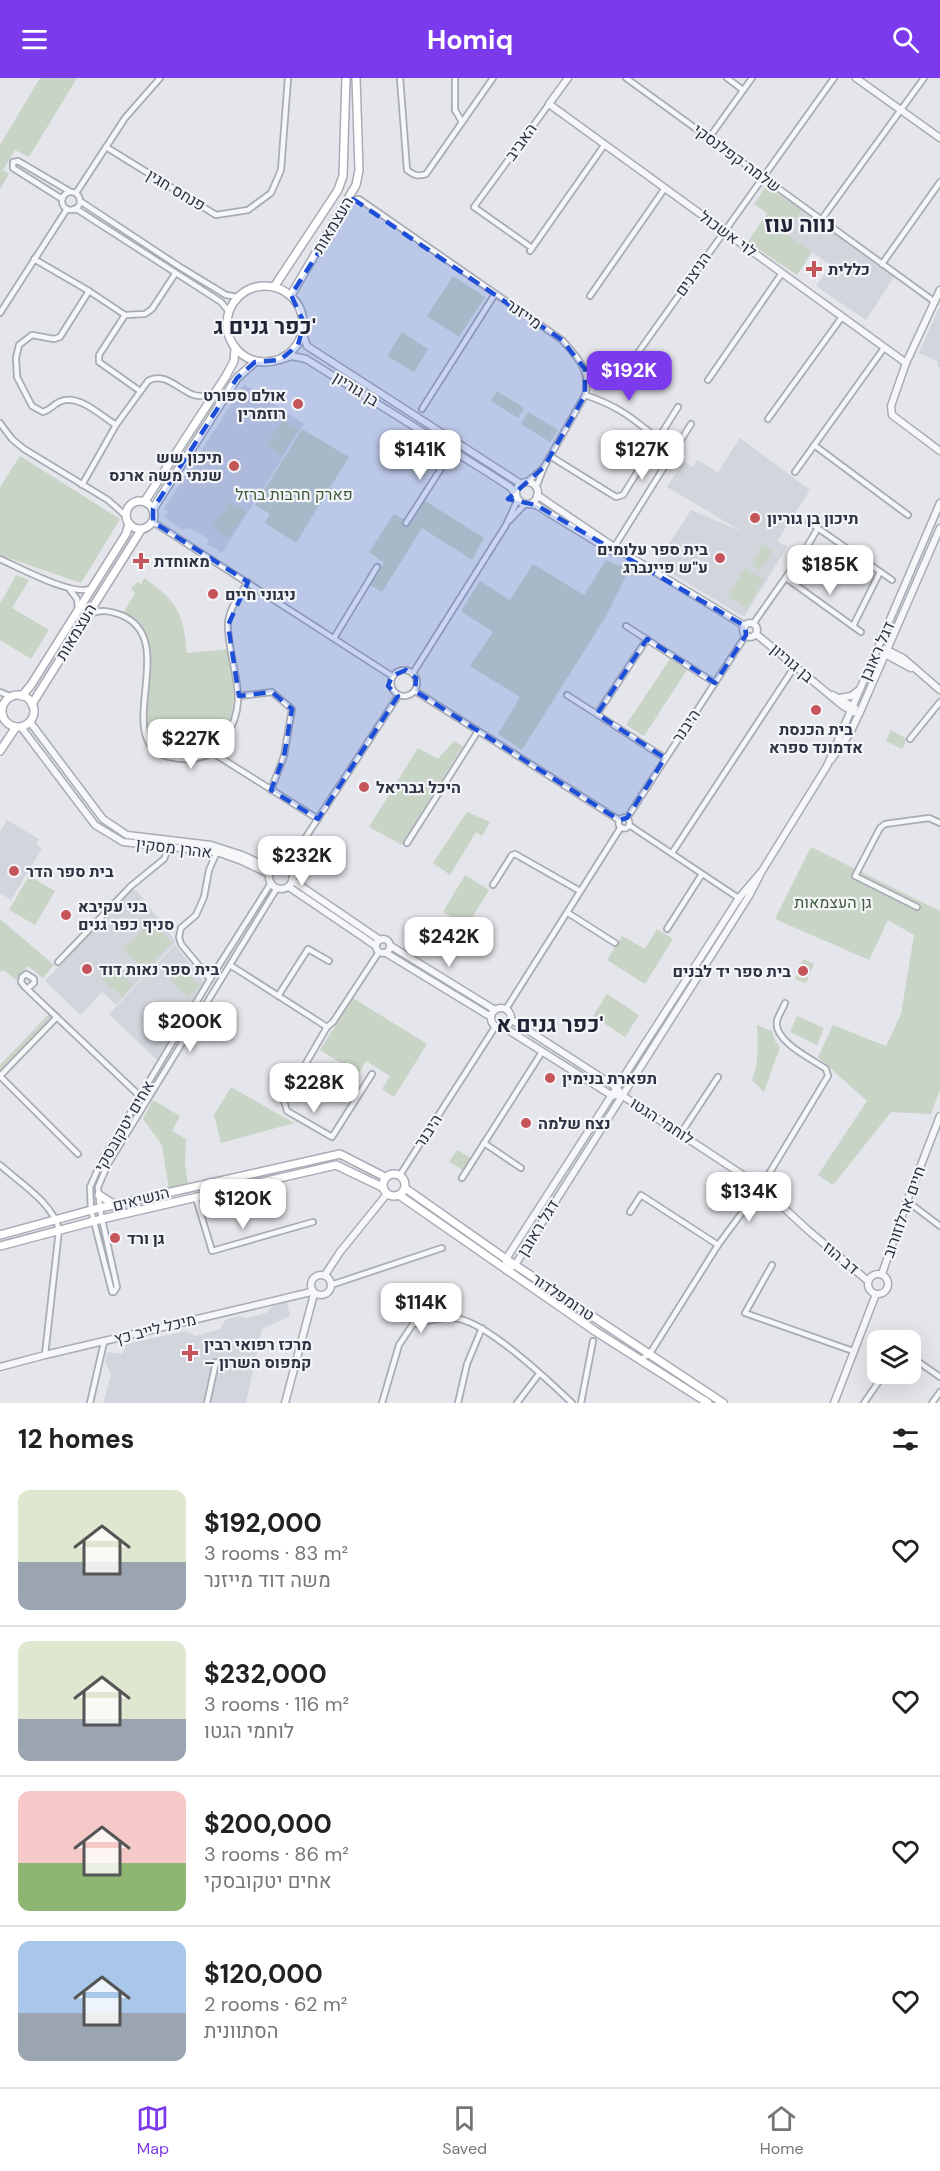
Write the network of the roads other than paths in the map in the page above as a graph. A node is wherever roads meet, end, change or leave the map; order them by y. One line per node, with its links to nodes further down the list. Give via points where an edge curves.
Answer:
1 (160, 78): 22 (street)
2 (288, 78): 22 (street, פנחס חגין, via 281,170 270,193 248,210 216,214)
3 (346, 78): 41 (main road, העצמאות, via 343,176 338,190)
4 (356, 78): 25 (main road, העצמאות, via 359,170)
5 (400, 78): 18 (street, via 407,170 414,175 426,174)
6 (455, 78): 18 (street, via 455,110)
7 (493, 78): 18 (street)
8 (568, 78): 16 (street, האביב)
9 (626, 78): 19 (street, שלמה קפלנסקי)
10 (727, 78): 15 (street)
11 (752, 78): 15 (street)
12 (834, 78): 23 (street, הניצנים)
13 (856, 78): 17 (street)
14 (924, 78): 17 (street)
15 (743, 90): 19 (street)
16 (549, 104): 21 (street, לוי אשכול); 21 (street, האביב, via 474,207 531,249)
17 (901, 111): 20 (street); 35 (street)
18 (462, 122)
19 (709, 138): 23 (street, שלמה קפלנסקי)
20 (940, 138)
21 (605, 144): 26 (street, לוי אשכול)
22 (106, 147): 28 (street)
23 (762, 177): 35 (street, שלמה קפלנסקי); 36 (street, הניצנים)
24 (940, 182): 38 (street)
25 (355, 188): 30 (main road, העצמאות); 32 (street, מייזנר)
26 (665, 188): 36 (street, לוי אשכול); 46 (street)
27 (69, 191): 28 (street); 29 (street); 29 (street, via 18,161 13,162 13,168)
28 (76, 193): 31 (street)
29 (62, 199): 33 (street)
30 (348, 200): 32 (street, מייזנר, via 359,199); 45 (main road, העצמאות)
31 (80, 201): 34 (street); 47 (street, via 198,278 226,295)
32 (365, 204): 44 (street, מייזנר)
33 (67, 209): 34 (street); 37 (street)
34 (74, 209): 40 (street)
35 (821, 220): 38 (street, שלמה קפלנסקי)
36 (724, 231): 39 (street, לוי אשכול); 56 (street, הניצנים)
37 (34, 259): 43 (street); 50 (street)
38 (882, 264): 48 (street, שלמה קפלנסקי)
39 (782, 273): 52 (street, לוי אשכול); 60 (street)
40 (175, 274): 49 (street, via 221,302); 51 (street, via 152,309 136,316)
41 (274, 287): 45 (main road); 47 (main road, via 249,289)
42 (940, 290): 48 (street)
43 (89, 291): 51 (street); 69 (street, via 60,337 32,335 20,345 17,377 32,406 43,412 70,399)
44 (495, 294): 63 (street, מייזנר, via 562,340 573,352 585,369); 65 (street)
45 (291, 295): 53 (main road, via 302,313)
46 (590, 296)
47 (238, 297): 49 (main road)
48 (935, 302): 59 (street)
49 (229, 312): 55 (main road, via 229,338)
50 (0, 313)
51 (125, 315): 61 (street, via 98,360)
52 (842, 317): 54 (street, לוי אשכול); 66 (street)
53 (303, 334): 57 (main road, via 291,354); 77 (street, בן גוריון, via 307,346)
54 (884, 348): 59 (street, לוי אשכול); 71 (street)
55 (235, 349): 58 (main road); 62 (main road, via 234,361)
56 (637, 354)
57 (280, 360): 58 (main road); 72 (street, בן גוריון, via 292,356 306,359)
58 (255, 362): 85 (main road, via 237,378)
59 (906, 363): 73 (street, via 891,406 892,415)
60 (708, 380)
61 (140, 391): 62 (street, via 153,378 162,378 194,395); 69 (street)
62 (213, 395): 82 (main road)
63 (585, 395): 70 (street, via 611,404); 74 (street)
64 (678, 407): 70 (street)
65 (422, 409)
66 (768, 419)
67 (0, 423): 78 (street, via 24,449)
68 (691, 424): 95 (street)
69 (116, 426): 78 (street)
70 (657, 438): 74 (street, via 623,495 616,497)
71 (814, 445): 76 (street); 86 (street)
72 (453, 450): 81 (street, בן גוריון, via 510,487); 90 (street)
73 (940, 451)
74 (550, 456): 75 (street)
75 (544, 467): 77 (street); 79 (street)
76 (795, 472)
77 (524, 483): 79 (street); 81 (street)
78 (82, 485): 87 (street, via 108,500)
79 (536, 488): 80 (street)
80 (537, 495): 84 (street); 95 (street)
81 (517, 497): 84 (street); 91 (street)
82 (145, 501): 85 (main road); 87 (main road, via 130,505)
83 (940, 503): 115 (street, דגל ראובן)
84 (527, 504): 91 (street); 95 (street, via 536,505)
85 (153, 509): 88 (main road)
86 (908, 515)
87 (127, 520): 94 (main road); 103 (main road, העצמאות, via 126,534)
88 (153, 522): 94 (main road); 101 (street)
89 (809, 522): 92 (street)
90 (406, 523)
91 (506, 525): 118 (street)
92 (818, 528): 98 (street); 99 (street)
93 (940, 528): 116 (street, דגל ראובן)
94 (141, 530): 105 (main road, העצמאות)
95 (613, 549): 108 (street)
96 (0, 559): 102 (street)
97 (377, 567): 113 (street)
98 (880, 572): 100 (street); 109 (street)
99 (786, 578): 106 (street); 109 (street)
100 (892, 580)
101 (248, 582): 113 (street); 128 (street, via 232,608 228,625)
102 (63, 586): 103 (street, via 84,592); 104 (street, via 75,595)
103 (93, 587): 104 (main road, העצמאות)
104 (78, 609): 127 (main road, העצמאות)
105 (85, 616): 133 (main road, העצמאות); 144 (street, via 106,610 122,615 143,636 148,656 143,726 160,754 190,759)
106 (753, 624): 108 (street); 111 (street, בן גוריון)
107 (626, 626): 114 (street)
108 (745, 626): 112 (street)
109 (853, 626): 110 (street)
110 (861, 632)
111 (756, 634): 112 (street, בן גוריון); 117 (street, בן גוריון)
112 (746, 635): 120 (street, היבנר)
113 (334, 638): 119 (street)
114 (647, 639): 120 (street); 137 (street)
115 (878, 648): 116 (street); 121 (street, דגל ראובן)
116 (887, 652): 122 (street, via 903,658); 136 (street, דגל ראובן)
117 (795, 666): 125 (street, בן גוריון); 157 (street)
118 (412, 673): 119 (street, via 401,670); 123 (street, via 417,682)
119 (393, 676): 129 (street, via 390,685)
120 (715, 683): 145 (street, היבנר)
121 (860, 689): 131 (street); 135 (street, דגל ראובן)
122 (940, 690)
123 (415, 691): 129 (street, via 409,696); 141 (street)
124 (0, 692): 130 (street)
125 (828, 693): 131 (street, בן גוריון); 135 (street, בן גוריון)
126 (567, 695): 137 (street)
127 (22, 696): 130 (main road); 133 (main road)
128 (239, 696): 144 (street, via 237,716); 147 (street, via 272,692 292,709 284,756)
129 (398, 696): 149 (street)
130 (12, 697): 134 (main road)
131 (839, 698): 135 (street, בן גוריון)
132 (940, 702): 142 (street)
133 (32, 704): 139 (main road)
134 (1, 708): 138 (main road)
135 (852, 708): 136 (street, בן גוריון); 146 (street, דגל ראובן)
136 (860, 712): 146 (street, דגל ראובן)
137 (597, 714): 145 (street)
138 (2, 722): 140 (main road)
139 (30, 722): 140 (main road); 159 (street, אהרן מסקין, via 103,819 119,830 128,835 211,845 242,855)
140 (18, 727): 143 (main road); 155 (street, אהרן מסקין, via 95,825 123,842)
141 (478, 731): 150 (street); 154 (street)
142 (910, 739)
143 (0, 751)
144 (213, 753): 147 (street)
145 (665, 758): 148 (street, היבנר)
146 (827, 766): 166 (street, דגל ראובן)
147 (271, 790): 149 (street)
148 (627, 818): 150 (street); 152 (street)
149 (318, 819): 158 (street)
150 (620, 820): 153 (street)
151 (940, 823): 167 (street, via 929,818 885,824 855,876)
152 (628, 825): 153 (street); 157 (street)
153 (621, 827): 165 (street)
154 (407, 843)
155 (169, 847): 156 (street, אהרן מסקין); 176 (street, via 164,859 131,886)
156 (216, 852): 159 (street, אהרן מסקין); 178 (street, via 196,915 181,928 178,937)
157 (672, 853): 160 (street)
158 (287, 866): 159 (street, via 280,864); 162 (street, via 292,872)
159 (271, 871): 161 (street)
160 (702, 874): 166 (street); 169 (street)
161 (271, 883): 164 (street); 174 (street, אחים יטקובסקי)
162 (291, 884): 164 (street); 171 (street)
163 (494, 885): 165 (street, via 515,854)
164 (277, 888): 177 (street, אחים יטקובסקי)
165 (580, 891): 168 (street)
166 (742, 901): 194 (street, דגל ראובן); 196 (street, דגל ראובן)
167 (917, 907)
168 (568, 913): 170 (street); 182 (street)
169 (667, 929)
170 (615, 943)
171 (378, 946): 172 (street, via 388,940); 173 (street); 187 (street)
172 (391, 946): 173 (street); 183 (street)
173 (386, 953): 185 (street)
174 (223, 959): 177 (street); 178 (street, אחים יטקובסקי)
175 (329, 961): 180 (street, via 309,949)
176 (58, 962)
177 (230, 965): 180 (street); 198 (street, אחים יטקובסקי)
178 (210, 979): 197 (street, אחים יטקובסקי)
179 (28, 988): 184 (street)
180 (278, 996): 187 (street)
181 (785, 1003): 210 (street, via 777,1021 781,1039 828,1072)
182 (506, 1009): 183 (street); 186 (street)
183 (495, 1010): 185 (street)
184 (57, 1017): 192 (street); 197 (street)
185 (491, 1017): 188 (street)
186 (512, 1020): 189 (street); 194 (street, לוחמי הגטו)
187 (327, 1027): 191 (street, via 284,1101 287,1111 332,1137)
188 (495, 1027): 189 (street); 206 (street, היבנר)
189 (505, 1028): 190 (street, לוחמי הגטו)
190 (542, 1052): 195 (street, לוחמי הגטו); 202 (street)
191 (372, 1074)
192 (0, 1076): 203 (street)
193 (718, 1077): 201 (street)
194 (616, 1087): 195 (street, דגל ראובן); 196 (street, לוחמי הגטו)
195 (611, 1095): 196 (street, לוחמי הגטו); 233 (street, דגל ראובן)
196 (623, 1096): 201 (street, לוחמי הגטו); 234 (street, דגל ראובן)
197 (141, 1098): 198 (street); 219 (street, אחים יטקובסקי, via 101,1162 90,1187)
198 (147, 1102): 213 (street, אחים יטקובסקי, via 108,1164 98,1187)
199 (940, 1116): 200 (street, חיים ארלוזורוב)
200 (938, 1130): 216 (street, חיים ארלוזורוב)
201 (681, 1133): 210 (street, לוחמי הגטו)
202 (484, 1143): 205 (street); 208 (street)
203 (78, 1154)
204 (0, 1165): 218 (street)
205 (521, 1168)
206 (399, 1175): 207 (main road); 211 (main road)
207 (385, 1177): 209 (main road); 217 (main road, הנשיאים, via 340,1155)
208 (462, 1178)
209 (382, 1187): 212 (main road); 215 (main road, הנשיאים, via 336,1165)
210 (761, 1187): 230 (street); 239 (street, דב הוז)
211 (405, 1188): 214 (main road); 233 (main road, טרומפלדור)
212 (387, 1194): 214 (main road); 238 (street)
213 (99, 1195): 217 (main road); 220 (street, אחים יטקובסקי)
214 (399, 1195): 236 (main road, טרומפלדור)
215 (196, 1198): 222 (main road, הנשיאים); 226 (street, via 212,1251)
216 (907, 1201): 227 (street); 237 (street, חיים ארלוזורוב)
217 (115, 1205): 220 (main road, הנשיאים)
218 (49, 1209): 223 (street); 225 (street)
219 (91, 1210): 220 (main road, הנשיאים); 223 (main road, הנשיאים); 224 (street, אחים יטקובסקי)
220 (100, 1210): 222 (street, אחים יטקובסקי)
221 (630, 1212): 230 (street, via 640,1195)
222 (102, 1219): 224 (main road, הנשיאים); 224 (street, אחים יטקובסקי, via 117,1287 114,1292)
223 (57, 1220): 225 (main road, הנשיאים); 228 (street)
224 (93, 1221): 228 (main road, הנשיאים)
225 (48, 1222): 229 (main road, הנשיאים)
226 (313, 1222)
227 (940, 1226)
228 (59, 1230): 231 (main road, הנשיאים); 247 (street)
229 (0, 1235)
230 (718, 1245): 248 (street)
231 (0, 1246)
232 (442, 1248): 240 (street)
233 (506, 1259): 234 (main road, טרומפלדור); 236 (street, דגל ראובן)
234 (515, 1265): 236 (street, דגל ראובן); 248 (main road, טרומפלדור)
235 (772, 1266): 246 (street, via 745,1313)
236 (506, 1270): 249 (main road, טרומפלדור)
237 (882, 1274): 239 (street, via 875,1274); 242 (street, via 888,1279 888,1286 883,1293)
238 (325, 1275): 240 (street); 241 (street, via 311,1281)
239 (868, 1281): 242 (street)
240 (331, 1285): 241 (street, via 327,1293)
241 (312, 1293): 245 (street, מיכל לייב כץ); 257 (street)
242 (876, 1294): 246 (street)
243 (482, 1328): 253 (street); 260 (street, via 459,1319 413,1324 399,1345); 261 (street, via 467,1364)
244 (593, 1341): 264 (street)
245 (105, 1342): 247 (street, מיכל לייב כץ); 258 (street)
246 (853, 1351): 267 (street)
247 (45, 1354): 252 (street, מיכל לייב כץ)
248 (649, 1355): 249 (street); 266 (main road, טרומפלדור)
249 (640, 1359): 265 (main road, טרומפלדור)
250 (216, 1362): 259 (street)
251 (921, 1364): 254 (street)
252 (0, 1367)
253 (539, 1374): 262 (street); 263 (street)
254 (940, 1377)
255 (877, 1384): 268 (street)
256 (940, 1392): 269 (street)
257 (287, 1402)
258 (90, 1403)
259 (207, 1403)
260 (382, 1403)
261 (458, 1403)
262 (517, 1403)
263 (572, 1403)
264 (581, 1403)
265 (708, 1403)
266 (723, 1403)
267 (834, 1403)
268 (864, 1403)
269 (932, 1403)

